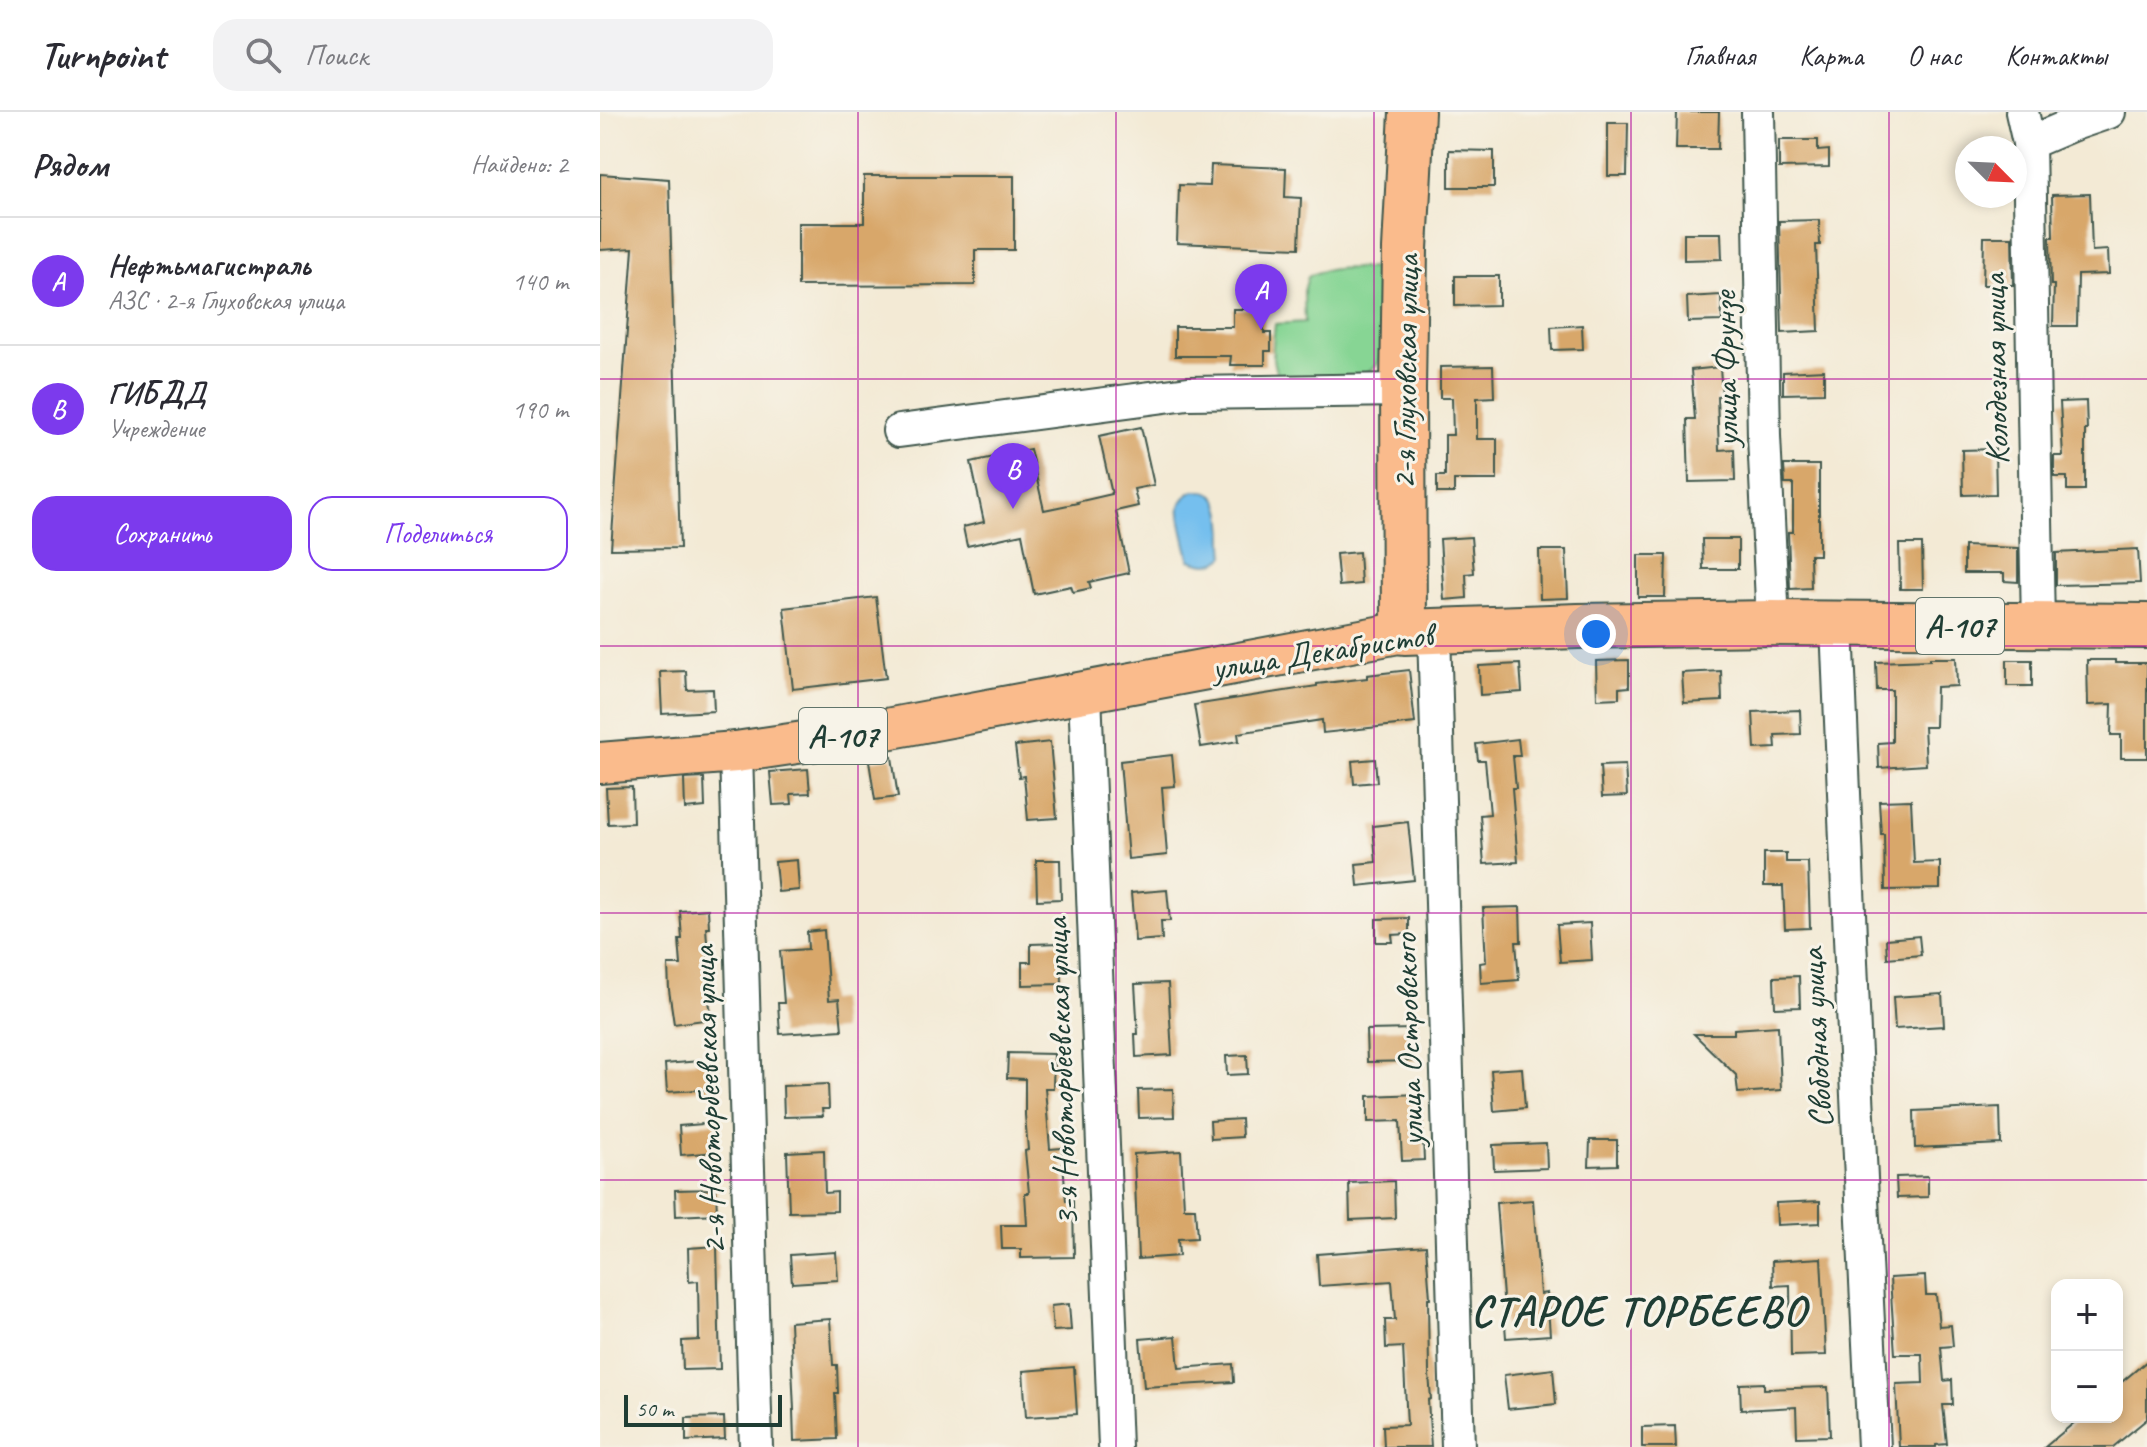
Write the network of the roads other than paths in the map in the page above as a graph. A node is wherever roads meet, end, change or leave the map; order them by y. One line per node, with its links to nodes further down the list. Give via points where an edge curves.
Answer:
1 (1412, 112): 5 (highway, 2-я Глуховская улица)
2 (1758, 112): 7 (street, улица Фрунзе)
3 (2109, 112): 4 (street, via 2071,125)
4 (2026, 127): 9 (street, Колодезная улица)
5 (1403, 390): 6 (street, via 1188,393); 11 (highway, 2-я Глуховская улица)
6 (899, 431)
7 (1773, 623): 8 (highway, улица Декабристов / А-107); 11 (highway, улица Декабристов / А-107)
8 (1837, 625): 9 (highway, улица Декабристов / А-107); 18 (street, Свободная улица)
9 (2038, 626): 10 (highway, улица Декабристов / А-107)
10 (2147, 626)
11 (1419, 632): 12 (main road, улица Декабристов / А-107); 17 (street, улица Островского)
12 (1085, 693): 13 (main road, улица Декабристов / А-107); 16 (street, 3-я Новоторбеевская улица)
13 (736, 752): 14 (main road, улица Декабристов / А-107); 15 (street, 2-я Новоторбеевская улица)
14 (600, 763)
15 (756, 1447)
16 (1115, 1447)
17 (1458, 1447)
18 (1874, 1447)

